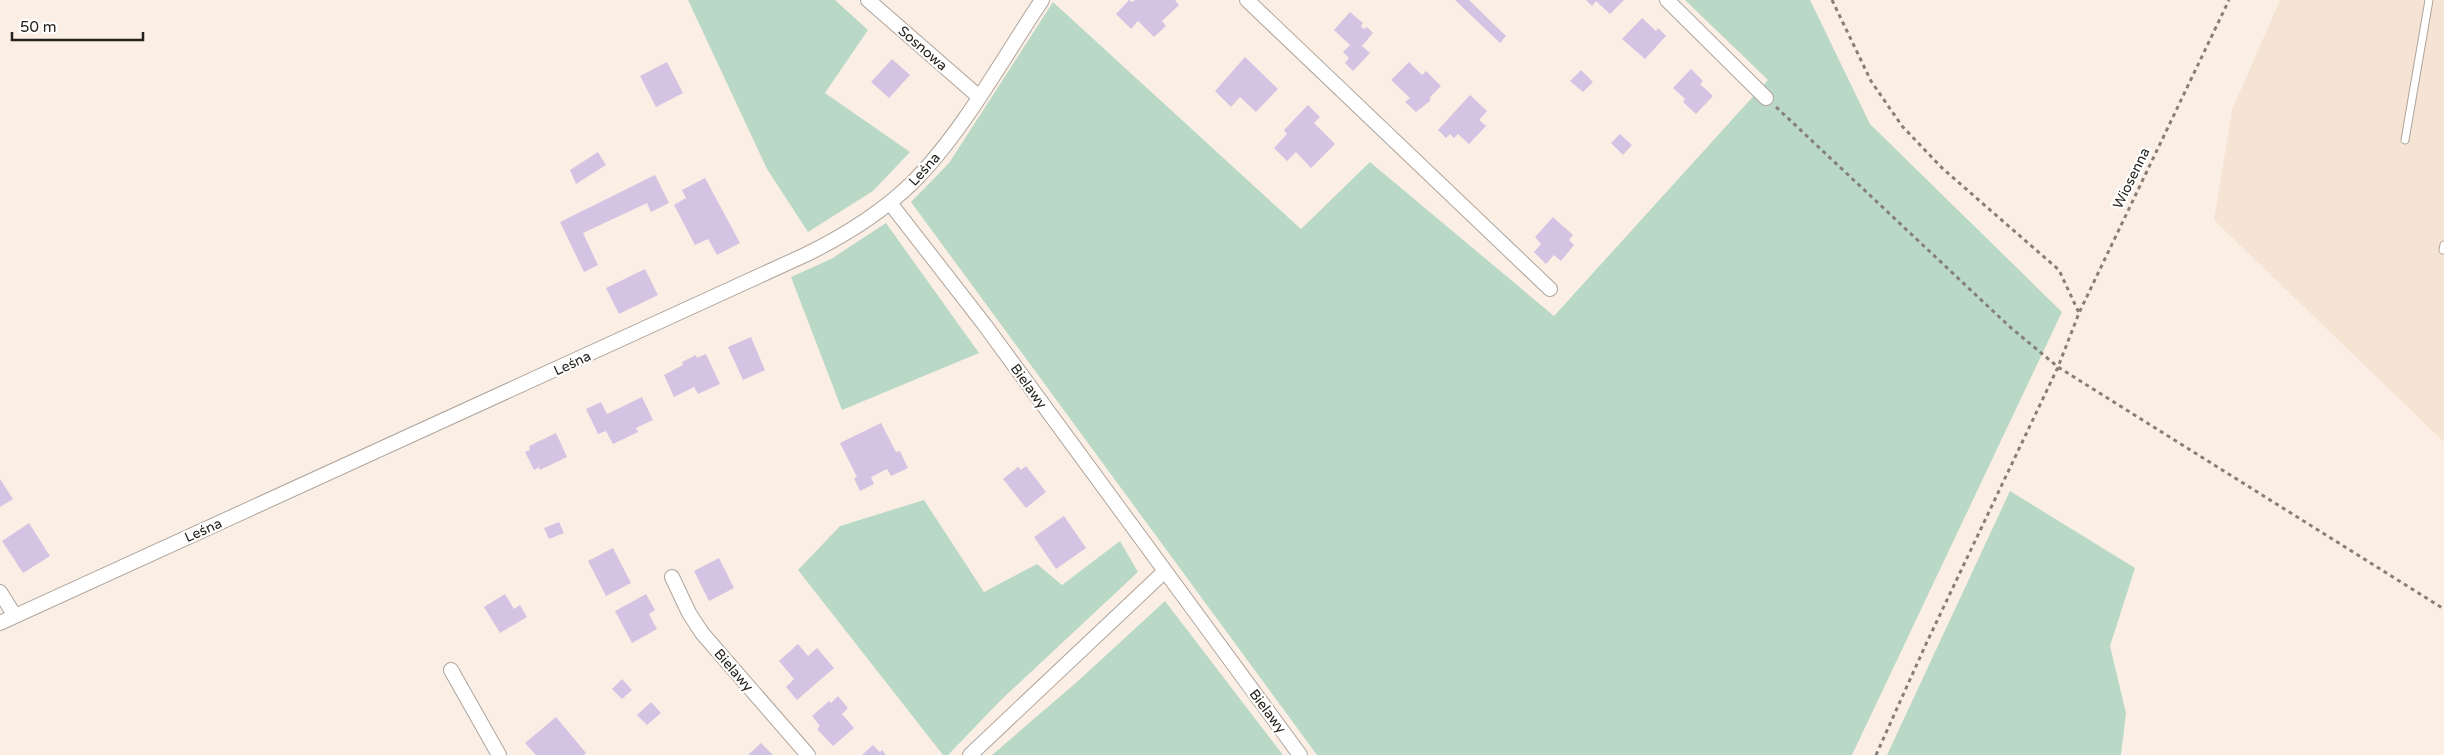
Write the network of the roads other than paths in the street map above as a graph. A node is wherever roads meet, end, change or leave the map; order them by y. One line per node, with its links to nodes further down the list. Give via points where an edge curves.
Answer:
1 (868, 0): 6 (street, Sosnowa)
2 (1042, 0): 6 (street, Leśna)
3 (1247, 0): 10 (street)
4 (1666, 0): 7 (street)
5 (2429, 0): 8 (lane)
6 (978, 96): 9 (street, Leśna, via 928,165)
7 (1766, 98)
8 (2405, 140)
9 (890, 202): 11 (street, Bielawy); 14 (street, Leśna, via 848,232 804,255)
10 (1550, 289)
11 (1165, 571): 19 (street); 20 (street, Bielawy)
12 (672, 577): 18 (street, Bielawy, via 702,632)
13 (0, 592): 14 (street)
14 (15, 616): 15 (street, Leśna)
15 (0, 623)
16 (451, 670): 17 (street)
17 (499, 755)
18 (808, 755)
19 (970, 755)
20 (1300, 755)

